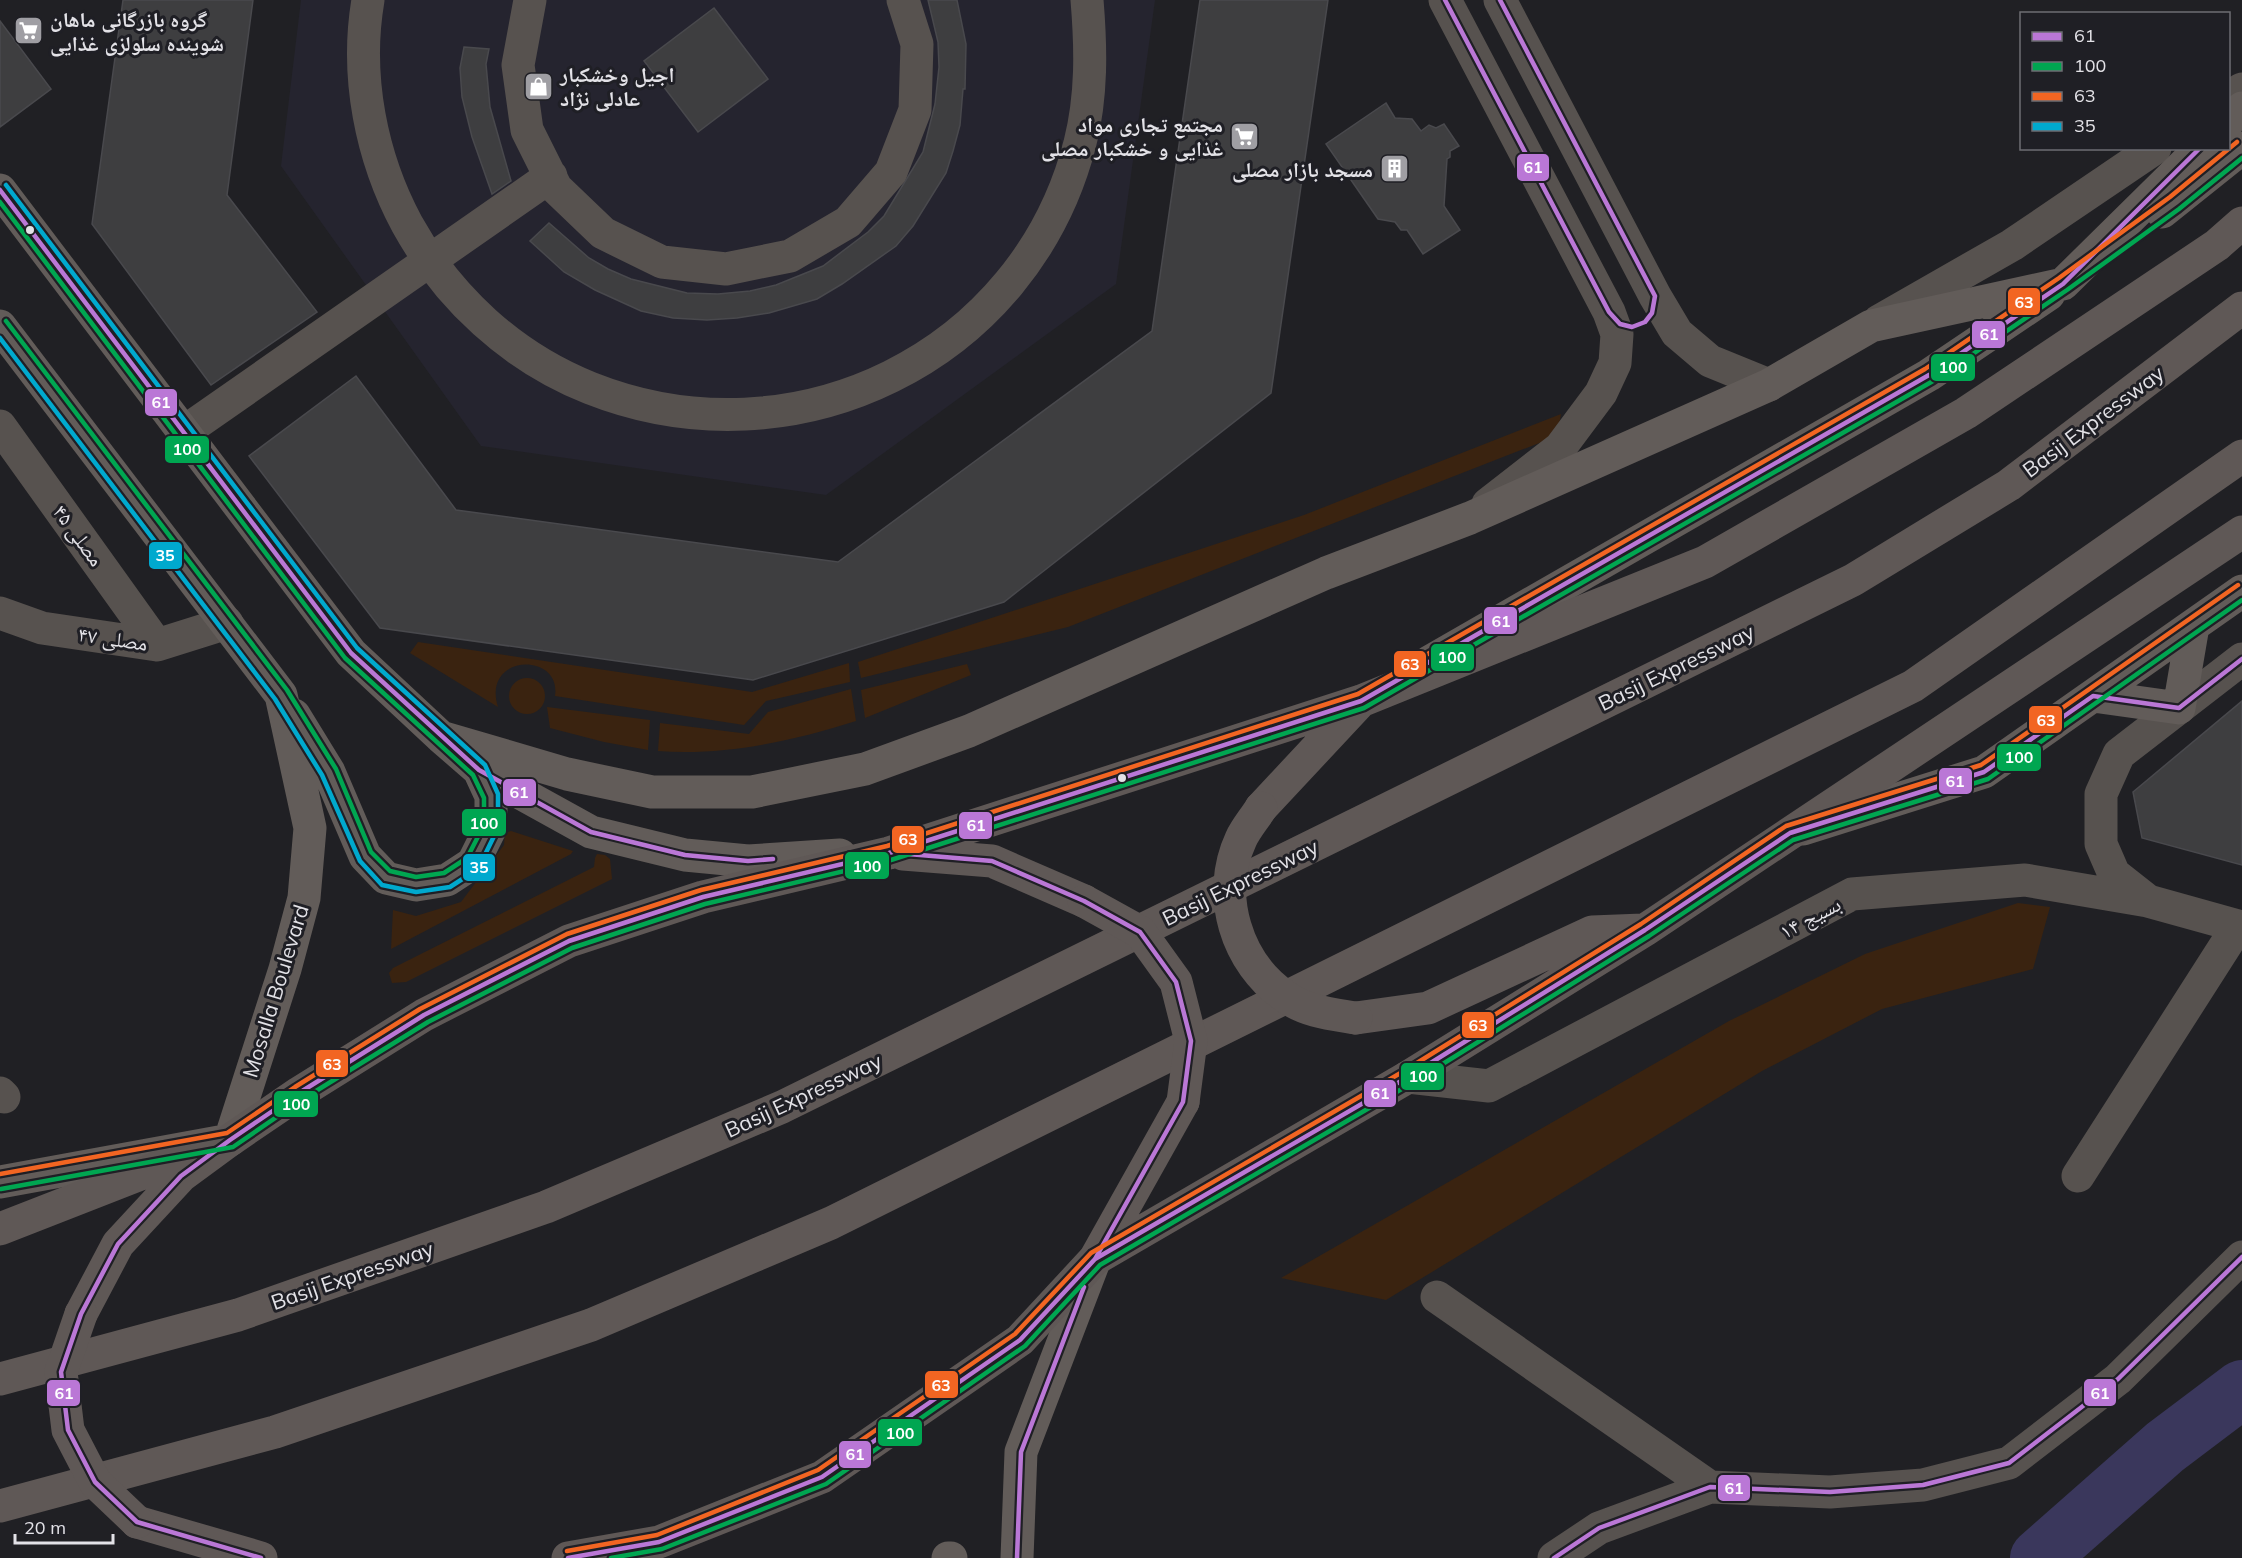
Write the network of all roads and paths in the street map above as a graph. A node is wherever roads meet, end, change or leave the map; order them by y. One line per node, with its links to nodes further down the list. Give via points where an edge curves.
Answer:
1 (368, 0): 15 (street, via 363,62 368,111 379,159 397,206)
2 (530, 0): 12 (street, via 518,65 527,130)
3 (903, 0): 12 (street, via 917,44 915,110 891,172 848,222 790,256 726,269 662,261 603,233 556,188)
4 (1087, 0): 15 (street, via 1091,56 1082,134 1064,191 1043,235 1015,276 952,339 902,371 857,392 809,407 711,416 662,410 614,398 567,379 524,354 485,324 450,289)
5 (1445, 0): 19 (street)
6 (1500, 0): 17 (street)
7 (2242, 108): 8 (main road)
8 (2230, 120)
9 (2242, 148): 16 (main road, via 2175,203)
10 (2152, 150): 21 (street, via 2012,245)
11 (2199, 150): 16 (main road)
12 (550, 176): 15 (street)
13 (0, 190): 24 (main road)
14 (2242, 223): 36 (highway, via 2217,244 1966,412 1705,562)
15 (430, 261): 24 (street)
16 (2063, 284): 21 (main road); 36 (main road, via 1929,375)
17 (1655, 296): 19 (street, via 1652,313 1645,322 1632,327 1620,324); 22 (street, via 1677,333 1710,362)
18 (2242, 308): 53 (highway, Basij Expressway, via 2009,485 1853,580 782,1107 546,1207 238,1315)
19 (1609, 312): 26 (street, via 1617,334 1615,363 1601,393 1560,448)
20 (0, 326): 30 (main road, Mosalla Boulevard)
21 (1870, 326): 22 (main road)
22 (1769, 385): 26 (main road)
23 (0, 426): 32 (street, مصلی ۴۵)
24 (184, 432): 38 (main road, via 351,653)
25 (2242, 456): 55 (highway, via 1913,686 831,1223 591,1325 274,1432)
26 (1470, 518): 38 (main road, via 1326,573 969,731 865,769 752,792 652,792 567,774)
27 (2242, 532): 40 (highway)
28 (2242, 591): 31 (main road)
29 (0, 613): 32 (street, مصلی ۴۷, via 42,628)
30 (227, 623): 32 (street, مصلی ۴۷); 34 (main road, Mosalla Boulevard)
31 (2193, 626): 35 (main road); 37 (main road)
32 (157, 645)
33 (2242, 659): 37 (street)
34 (281, 695): 39 (main road, via 329,772 365,856 386,878 416,885 447,880 472,863 491,828 491,796); 46 (main road, Mosalla Boulevard, via 310,828 303,898 285,969)
35 (2093, 696): 37 (main road); 40 (main road, via 1984,772)
36 (1361, 701): 41 (highway); 44 (highway, bridge, via 1261,808 1241,838 1230,873 1230,909 1240,944 1260,974 1287,998 1321,1013 1356,1017 1428,1008 1592,932)
37 (2179, 708): 42 (street, via 2119,754 2101,794 2101,844 2114,874)
38 (441, 738): 39 (main road)
39 (479, 770): 41 (main road, via 591,832 685,855 748,861)
40 (1790, 833): 44 (highway)
41 (889, 853): 46 (highway, via 703,897 569,941 424,1015); 51 (highway, bridge, via 992,861 1084,901 1140,932 1176,982 1191,1041 1183,1102)
42 (2148, 901): 43 (street, بسیج ۱۴); 45 (street, بسیج ۱۴, via 2025,880 1852,894 1489,1086)
43 (2240, 926): 47 (street)
44 (1645, 930): 45 (highway)
45 (1408, 1077): 51 (highway)
46 (230, 1140): 48 (main road); 49 (highway); 56 (highway, bridge, via 181,1176 118,1244 81,1314 61,1372 68,1430 95,1482 137,1522)
47 (2078, 1176)
48 (0, 1182)
49 (0, 1229)
50 (2242, 1257): 54 (street, via 2118,1379 2009,1463 1923,1485 1830,1492)
51 (1095, 1259): 57 (highway, via 1020,1340 822,1477 659,1542); 58 (main road, via 1021,1452)
52 (1437, 1297): 54 (street)
53 (0, 1379)
54 (1710, 1487): 59 (street, via 1599,1528)
55 (0, 1506)
56 (261, 1558)
57 (568, 1558)
58 (1017, 1558)
59 (1554, 1558)

